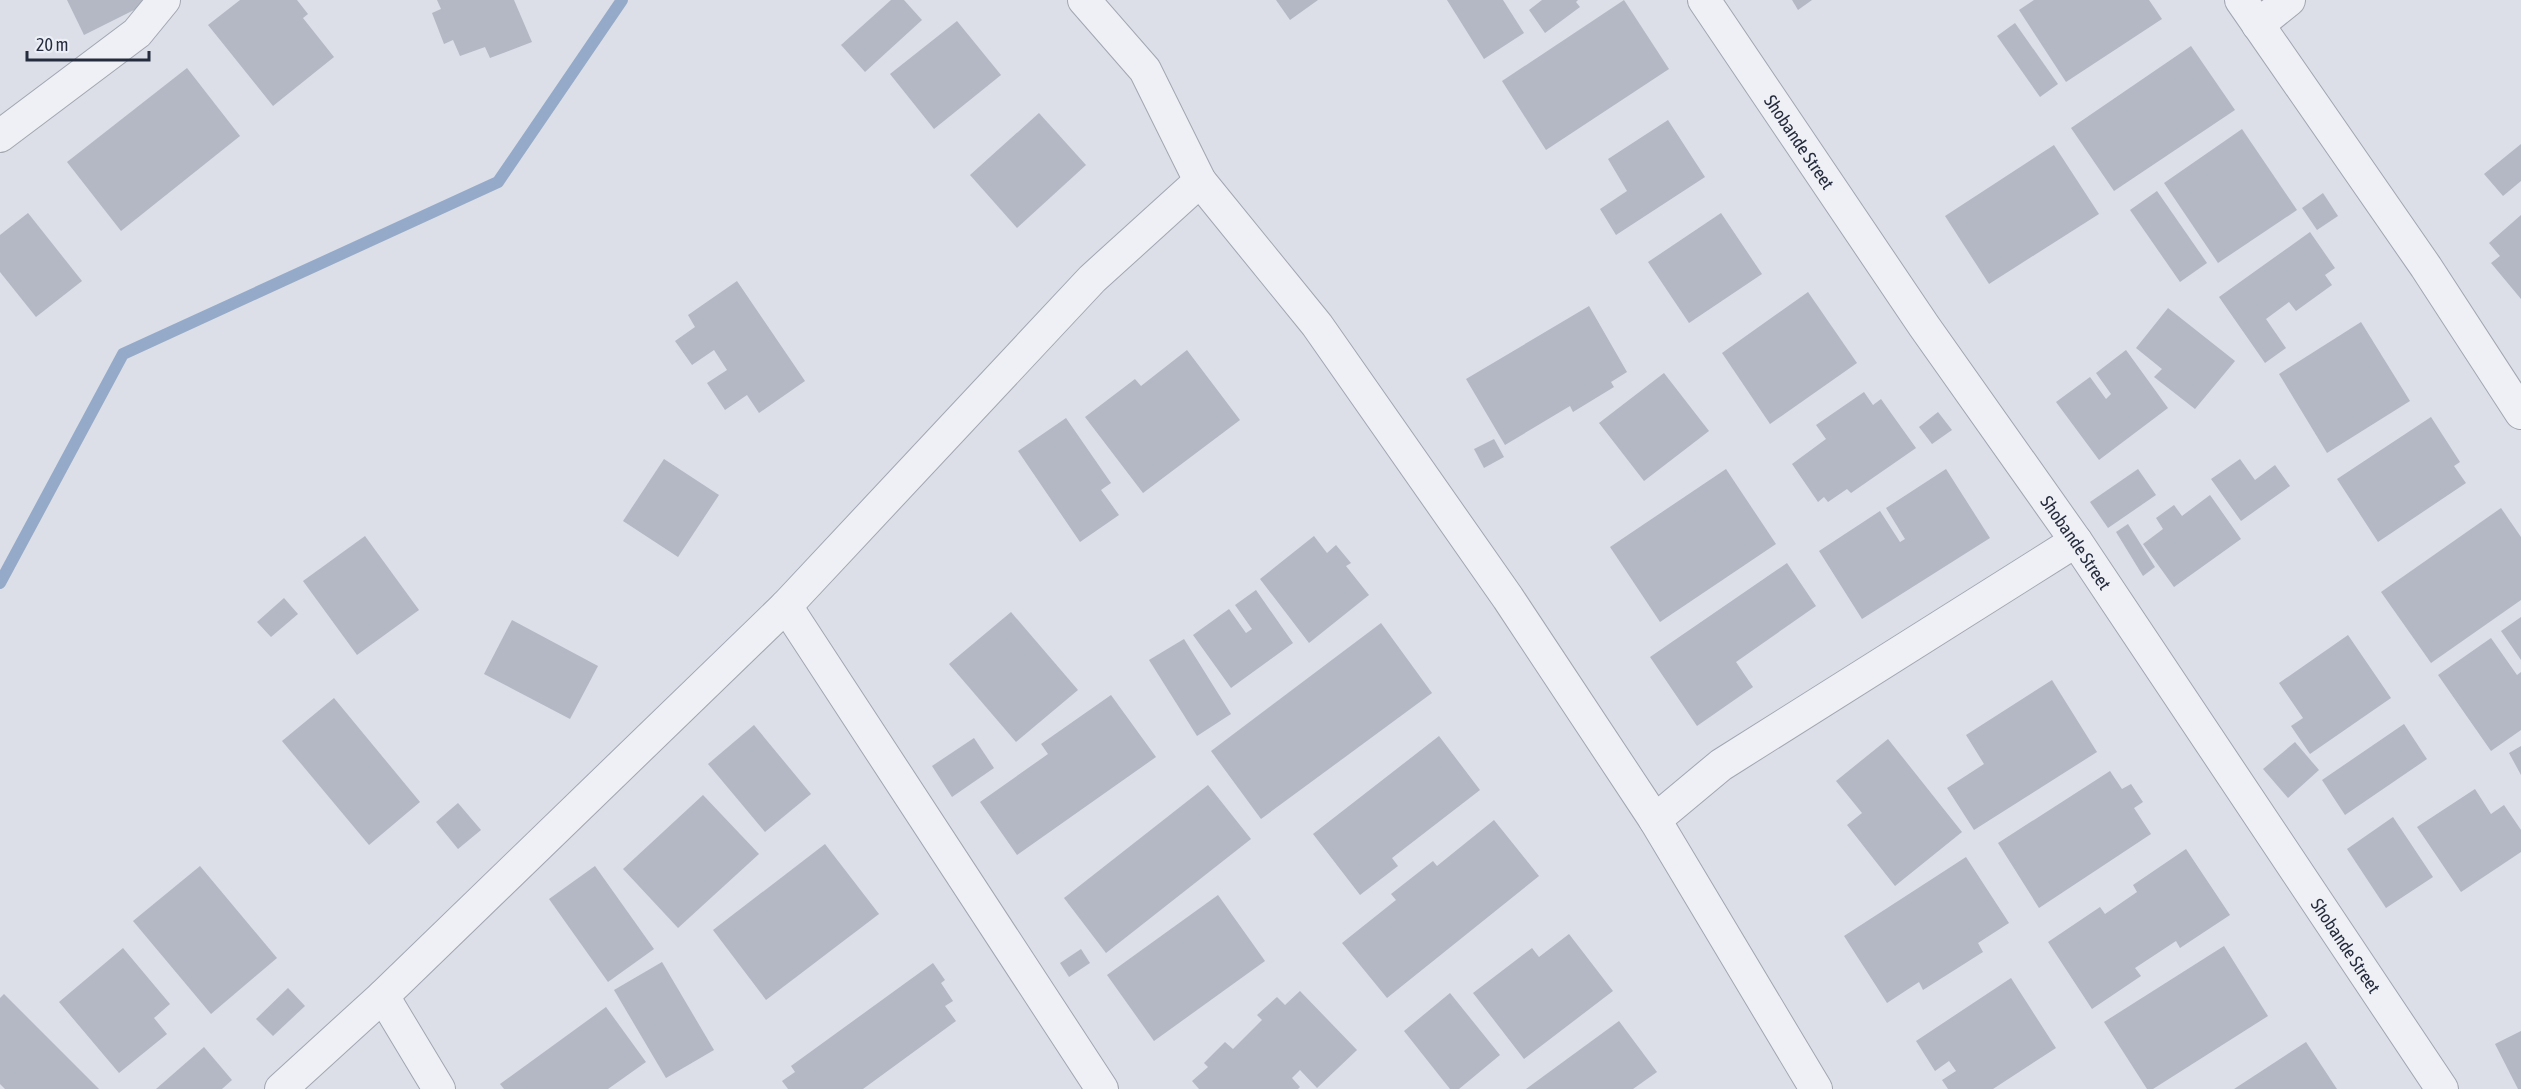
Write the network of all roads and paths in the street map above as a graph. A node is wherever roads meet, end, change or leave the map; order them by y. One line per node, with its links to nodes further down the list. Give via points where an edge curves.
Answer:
1 (164, 0): 6 (street, via 137,33)
2 (1084, 0): 7 (street, via 1145,70)
3 (1704, 0): 9 (street, Shobande Street, via 1924,326)
4 (2289, 0): 5 (street)
5 (2250, 13): 8 (street, via 2426,267)
6 (0, 136)
7 (1200, 181): 10 (street, via 1092,279); 11 (street, via 1317,325 1508,598)
8 (2521, 413)
9 (2076, 541): 11 (street, via 1721,765); 17 (street, Shobande Street)
10 (786, 606): 12 (street); 15 (street)
11 (1655, 820): 16 (street)
12 (383, 996): 13 (street); 14 (street)
13 (281, 1089)
14 (439, 1089)
15 (1102, 1089)
16 (1816, 1089)
17 (2442, 1089)

